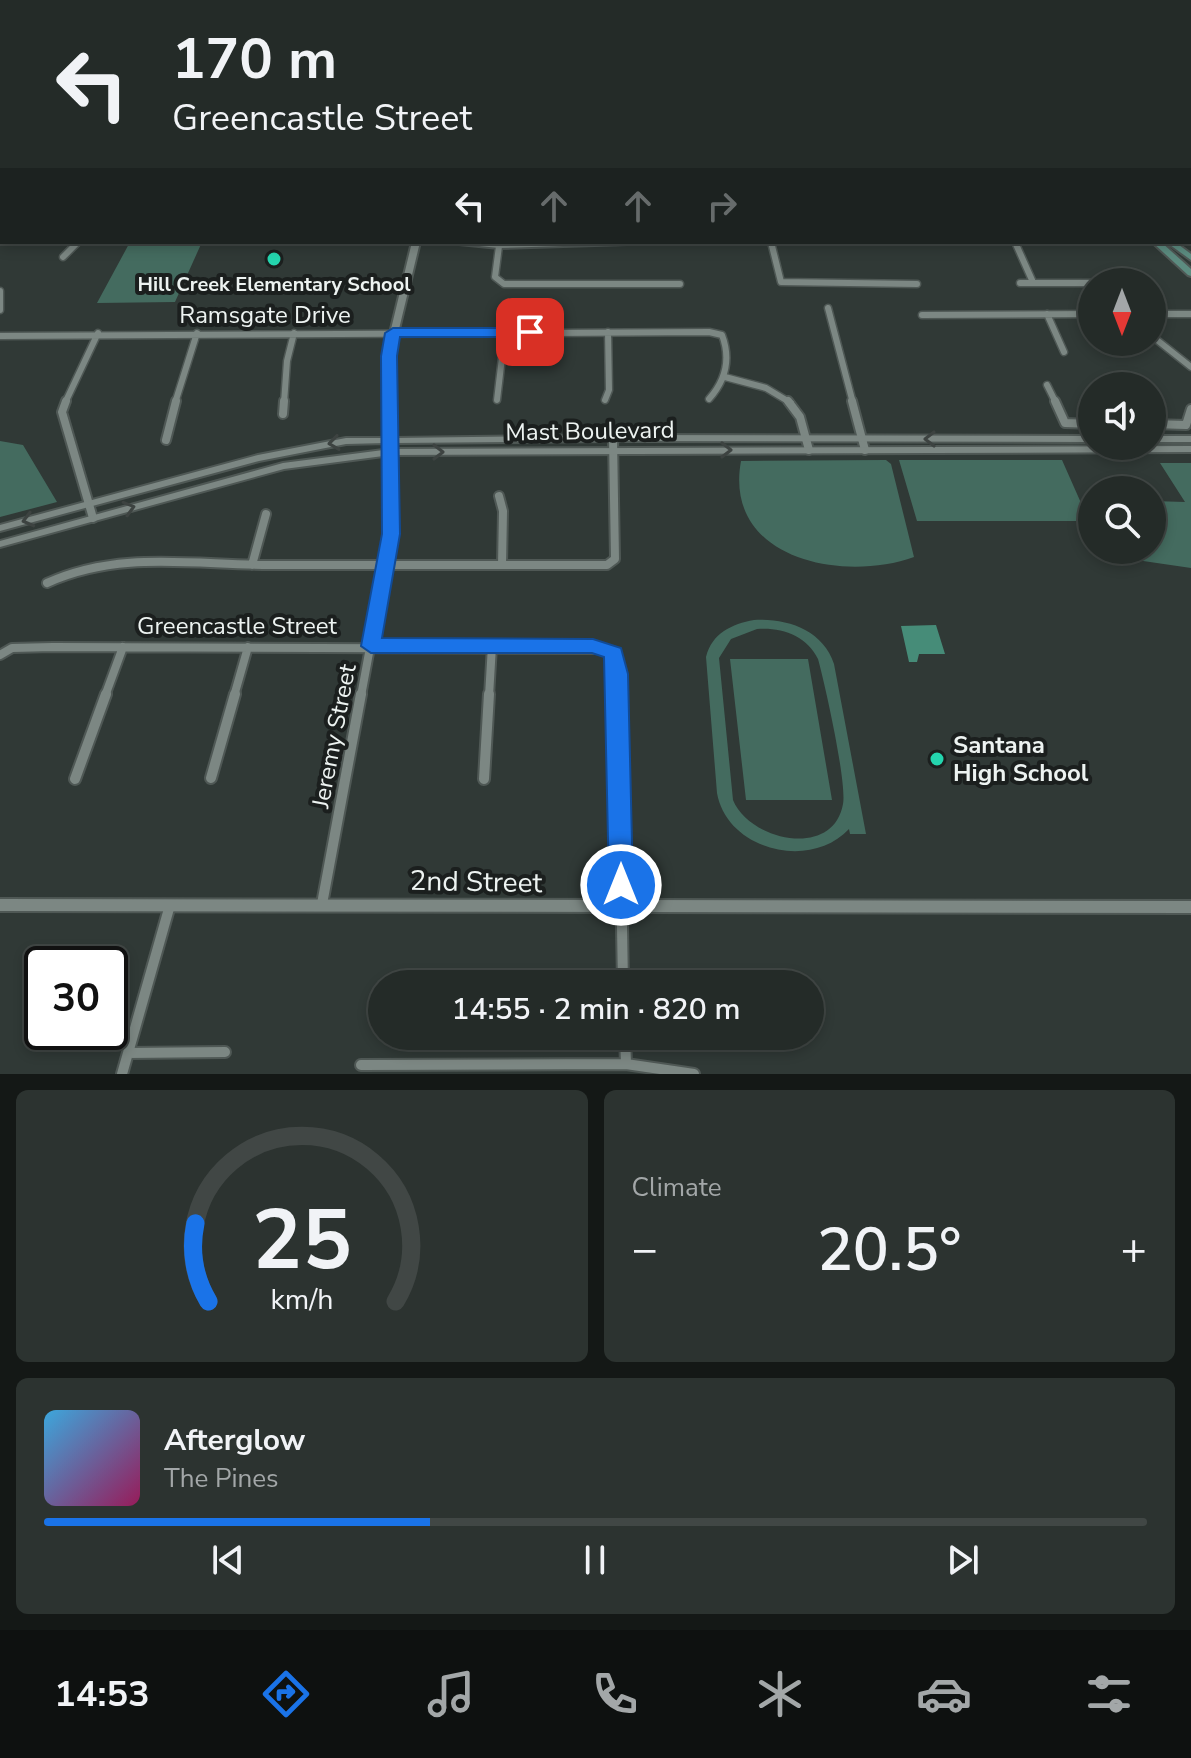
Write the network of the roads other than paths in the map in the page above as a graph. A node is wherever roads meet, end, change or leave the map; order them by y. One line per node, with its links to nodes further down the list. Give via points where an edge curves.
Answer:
1 (77, 244): 10 (street)
2 (415, 244): 31 (street, Jeremy Street)
3 (479, 244): 9 (street)
4 (563, 244): 9 (street)
5 (772, 244): 17 (street, via 781,282)
6 (1016, 244): 13 (street)
7 (1158, 244): 12 (main road)
8 (1173, 244): 11 (main road)
9 (499, 246): 16 (street, via 495,277 504,284)
10 (63, 257)
11 (1191, 258)
12 (1191, 273)
13 (1032, 280): 14 (street); 15 (street)
14 (1078, 282)
15 (1020, 283)
16 (680, 284)
17 (917, 284)
18 (0, 291): 20 (street)
19 (828, 308): 49 (street)
20 (0, 310)
21 (1047, 314): 22 (street); 25 (street); 34 (street)
22 (1078, 314)
23 (1166, 314): 24 (street)
24 (1191, 314)
25 (922, 315)
26 (505, 332): 27 (street, Ramsgate Drive); 31 (street, Ramsgate Drive); 39 (street)
27 (608, 332): 36 (street, Ramsgate Drive, via 722,335 728,354); 40 (street)
28 (98, 333): 29 (street, Ramsgate Drive); 32 (street, Ramsgate Drive); 61 (street, via 62,412)
29 (197, 333): 30 (street, Ramsgate Drive); 54 (street)
30 (294, 333): 31 (street, Ramsgate Drive); 42 (street)
31 (393, 333): 46 (street, Jeremy Street)
32 (0, 336)
33 (1166, 347): 35 (street)
34 (1064, 352)
35 (1191, 367)
36 (725, 377): 38 (street); 48 (street, via 761,386 788,401 797,410)
37 (1047, 385): 43 (street)
38 (709, 399)
39 (497, 400)
40 (605, 400)
41 (1191, 409): 45 (street, via 1186,425)
42 (283, 414)
43 (1065, 423): 44 (street); 50 (street)
44 (1078, 423)
45 (1166, 424)
46 (391, 438): 47 (street, Mast Boulevard); 59 (street, Jeremy Street); 61 (street, Mast Boulevard, one-way to 61, via 295,449)
47 (613, 438): 48 (street, Mast Boulevard); 55 (street)
48 (805, 438): 49 (street, Mast Boulevard); 57 (street)
49 (862, 439): 50 (street, Mast Boulevard, one-way to 49); 58 (street)
50 (1073, 439): 51 (street, Mast Boulevard)
51 (1078, 439)
52 (1166, 439): 53 (street)
53 (1191, 439)
54 (166, 440)
55 (614, 449): 57 (street, Mast Boulevard, one-way to 57); 59 (street, Mast Boulevard, one-way to 55); 68 (street, via 615,559 596,566)
56 (1191, 449): 58 (street, Mast Boulevard)
57 (809, 450): 58 (street, Mast Boulevard)
58 (865, 450)
59 (391, 452): 63 (street, Mast Boulevard, one-way to 59, via 283,466); 67 (street, Jeremy Street)
60 (499, 496): 68 (street)
61 (88, 504): 63 (street); 64 (street, Mast Boulevard, one-way to 64)
62 (266, 514): 66 (street)
63 (93, 518): 65 (street, Mast Boulevard)
64 (0, 528)
65 (0, 544)
66 (252, 565): 67 (street); 69 (street, via 155,559 77,569)
67 (386, 565): 68 (street); 70 (street, Jeremy Street)
68 (502, 565)
69 (47, 583)
70 (371, 646): 71 (street, Greencastle Street); 73 (street, Greencastle Street); 78 (street, Jeremy Street)
71 (492, 646): 77 (street); 81 (street, Greencastle Street, via 593,646 614,653)
72 (123, 647): 73 (street, Greencastle Street); 74 (street, Greencastle Street, via 23,647); 76 (street)
73 (248, 647): 75 (street)
74 (2, 654)
75 (211, 778)
76 (75, 779)
77 (484, 779)
78 (322, 904): 80 (street, 2nd Street); 81 (street, 2nd Street)
79 (0, 905): 80 (street, 2nd Street)
80 (170, 905): 86 (street)
81 (621, 908): 82 (street, 2nd Street); 83 (street)
82 (1190, 910)
83 (623, 970)
84 (626, 1050): 87 (street)
85 (225, 1052): 86 (street)
86 (128, 1053): 89 (street)
87 (626, 1064): 88 (street); 90 (street)
88 (361, 1065)
89 (122, 1074)
90 (694, 1074)

